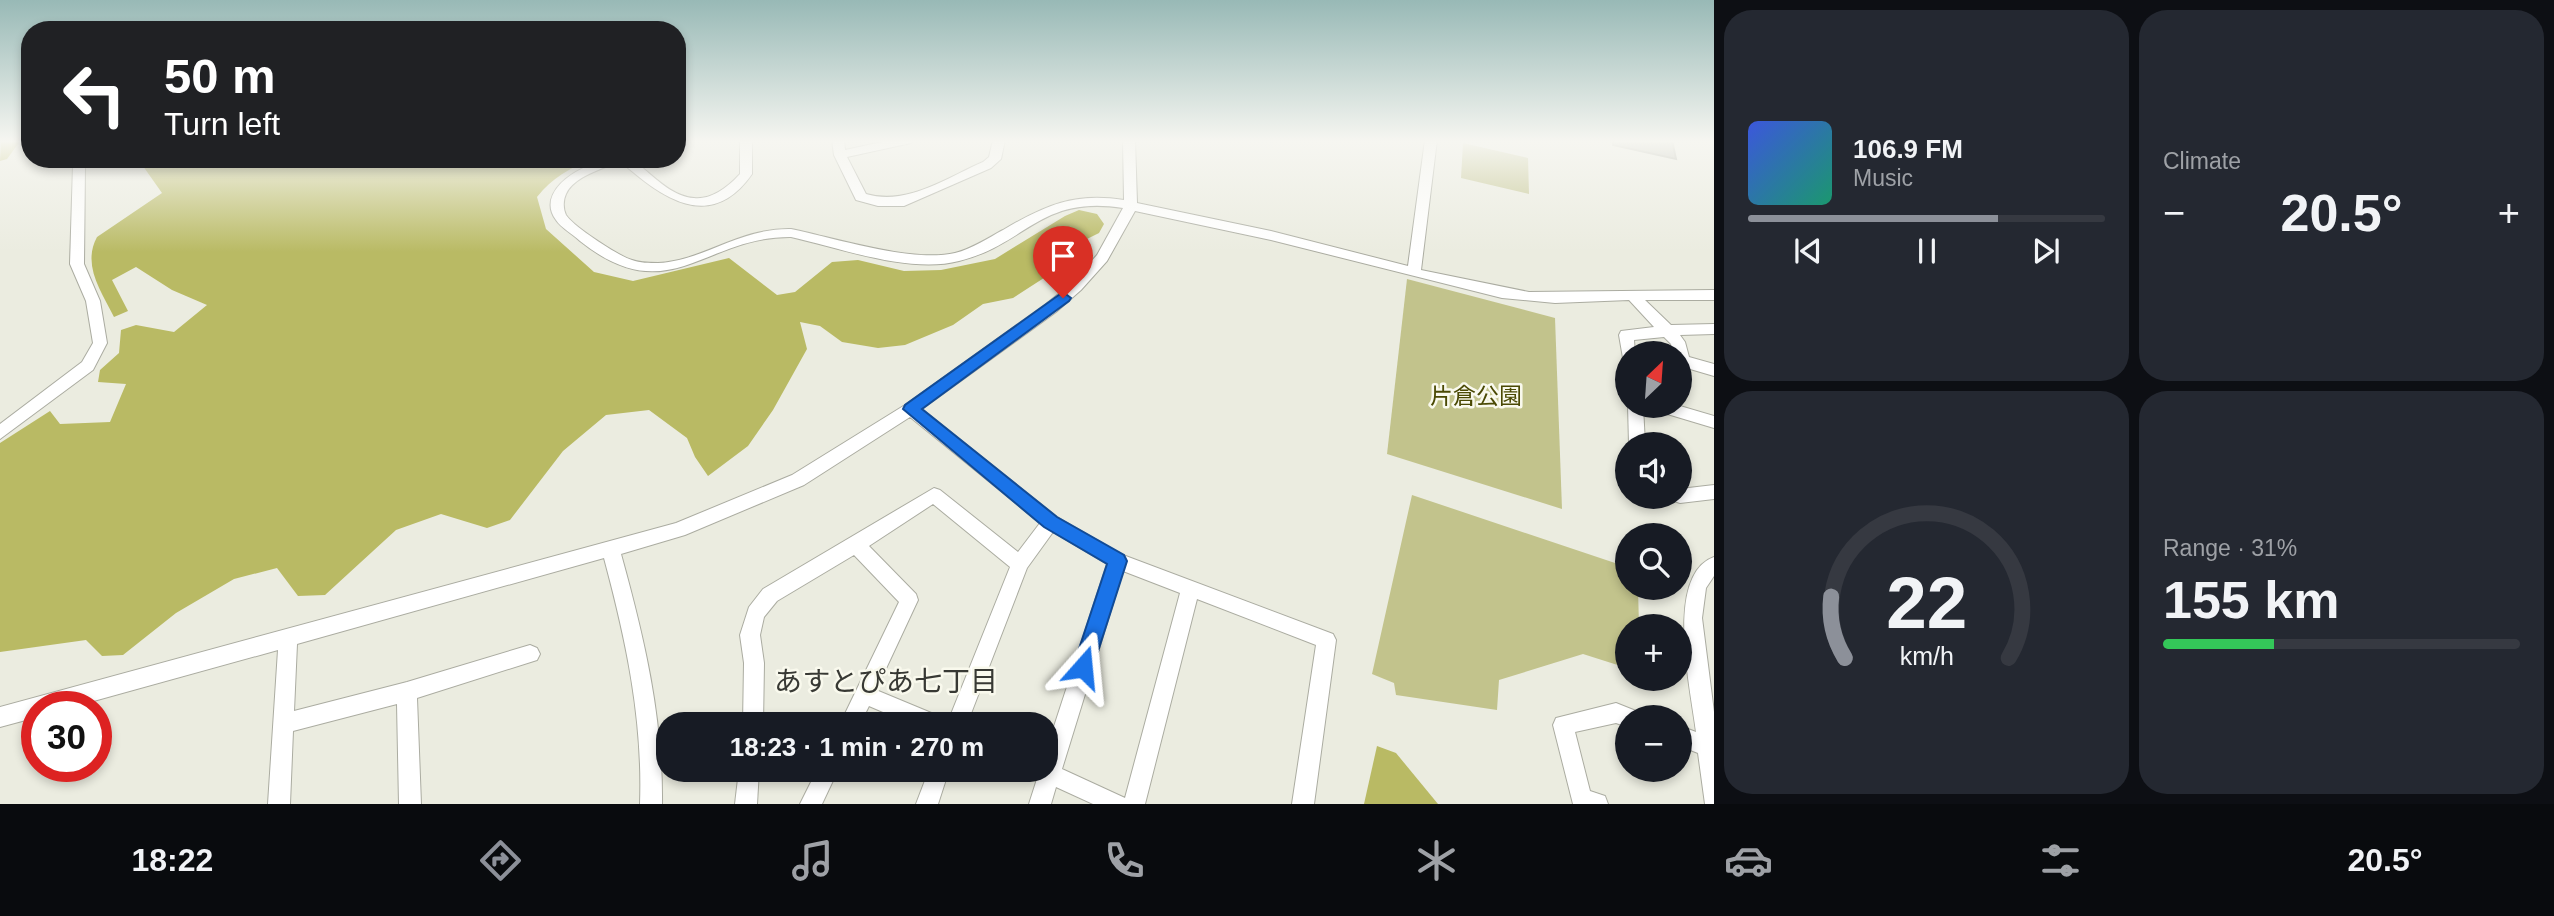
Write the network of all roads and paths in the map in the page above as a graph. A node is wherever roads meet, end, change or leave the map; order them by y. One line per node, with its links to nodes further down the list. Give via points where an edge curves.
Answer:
1 (79, 178): 20 (street, via 77,264 93,301 100,343 88,366)
2 (576, 178): 9 (street, via 556,200 561,218 615,258 650,268 677,264 773,233 940,261 974,251 1051,210 1076,202)
3 (649, 178): 4 (street, via 680,201 706,204)
4 (742, 178)
5 (851, 178): 6 (street, via 861,197 894,204)
6 (959, 178)
7 (1130, 178): 9 (street)
8 (1425, 178): 10 (street)
9 (1130, 206): 10 (street, via 1267,232); 17 (street, via 1102,258 1076,287)
10 (1414, 270): 11 (street, via 1530,297)
11 (1632, 295): 12 (street); 14 (street)
12 (1714, 295)
13 (1714, 329): 14 (street)
14 (1666, 330): 15 (street, via 1626,335); 16 (street, via 1678,342 1682,361)
15 (1627, 341)
16 (1714, 370)
17 (911, 409): 23 (street); 25 (street, via 798,480 679,530)
18 (1692, 415): 19 (street)
19 (1714, 422)
20 (0, 433)
21 (1714, 492): 22 (street)
22 (1692, 495)
23 (1051, 522): 26 (street); 27 (street)
24 (856, 545): 27 (street, via 934,495); 34 (street, via 909,600); 36 (street, via 770,595 756,613 750,635)
25 (611, 550): 30 (street); 54 (street, via 646,692)
26 (1118, 561): 29 (street); 43 (street)
27 (1020, 564): 39 (street)
28 (1714, 565): 45 (street, via 1694,591)
29 (1190, 590): 60 (street); 61 (street, via 1326,640)
30 (288, 639): 32 (street); 42 (street)
31 (530, 654): 33 (street)
32 (96, 691)
33 (407, 692): 42 (street); 53 (street)
34 (865, 695): 37 (street); 38 (street)
35 (21, 711): 41 (street)
36 (753, 712)
37 (856, 712)
38 (905, 712)
39 (962, 712)
40 (1615, 713): 62 (street, via 1563,725 1581,798)
41 (0, 717)
42 (283, 724): 52 (street)
43 (1058, 734)
44 (1692, 740): 45 (street)
45 (1707, 746): 51 (street)
46 (1058, 778): 59 (street)
47 (748, 782): 55 (street)
48 (822, 782): 56 (street)
49 (935, 782): 57 (street)
50 (1043, 782): 58 (street)
51 (1714, 799)
52 (279, 804)
53 (410, 804)
54 (651, 804)
55 (746, 804)
56 (811, 804)
57 (927, 804)
58 (1040, 804)
59 (1117, 804)
60 (1134, 804)
61 (1303, 804)
62 (1597, 804)

